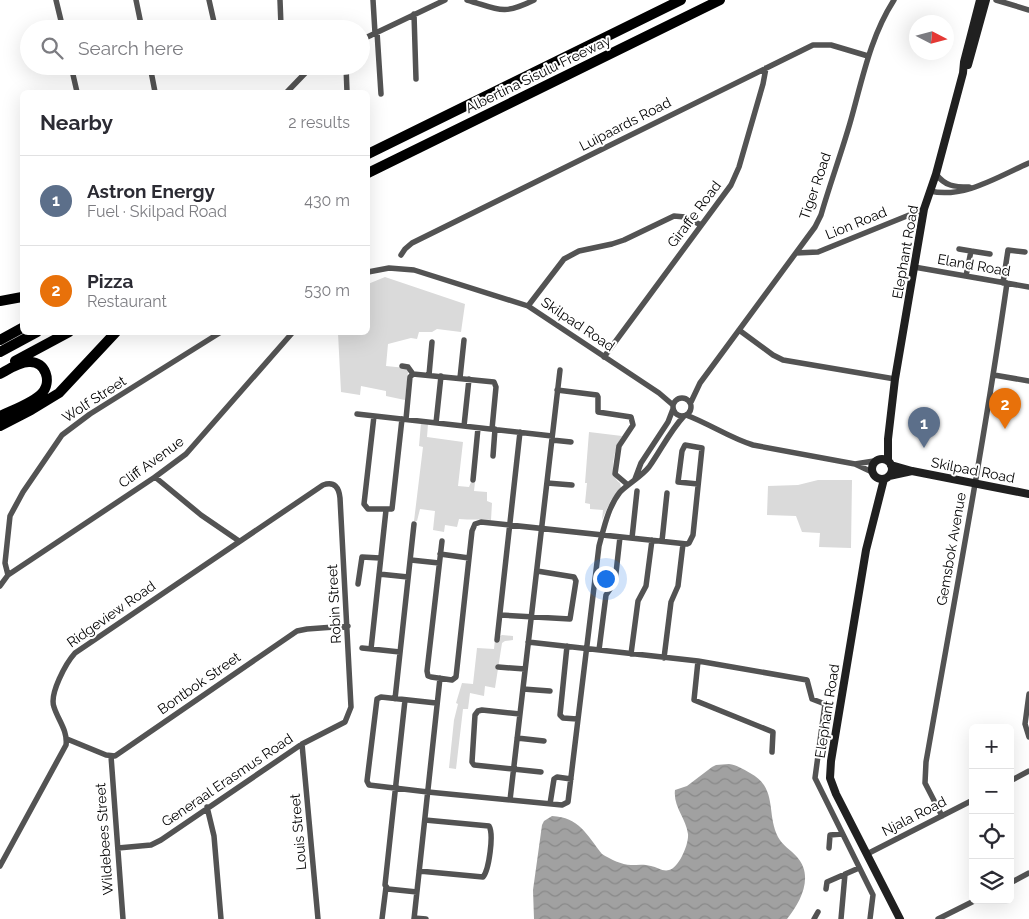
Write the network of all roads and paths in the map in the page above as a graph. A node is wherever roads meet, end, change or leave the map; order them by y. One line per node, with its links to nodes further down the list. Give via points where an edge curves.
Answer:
1 (56, 0): 18 (street)
2 (136, 0): 19 (street)
3 (209, 0): 20 (street)
4 (280, 0): 21 (street)
5 (373, 0): 22 (street)
6 (445, 0): 17 (street)
7 (467, 0): 15 (street)
8 (534, 0): 15 (street, via 506,10)
9 (681, 0): 37 (highway, Albertina Sisulu Freeway)
10 (720, 0): 39 (highway, Albertina Sisulu Freeway)
11 (894, 0): 25 (street, Tiger Road)
12 (980, 0): 24 (street, Elephant Road)
13 (986, 0): 24 (street, Elephant Road)
14 (996, 0): 16 (street)
15 (479, 2)
16 (1029, 10)
17 (414, 14): 22 (street); 31 (street)
18 (61, 20)
19 (140, 20)
20 (214, 20)
21 (281, 20)
22 (376, 32): 23 (street); 36 (street)
23 (370, 35)
24 (968, 55): 40 (street, Elephant Road)
25 (868, 56): 26 (street, Luipaards Road, via 818,44); 48 (street, Tiger Road, via 821,215)
26 (766, 68): 44 (street, Giraffe Road, via 735,178); 50 (street, Luipaards Road, via 412,243)
27 (73, 75): 32 (street)
28 (152, 75): 33 (street)
29 (303, 75): 34 (street)
30 (346, 75): 35 (street)
31 (416, 79)
32 (77, 90)
33 (155, 90)
34 (289, 90)
35 (347, 90)
36 (381, 94)
37 (371, 152)
38 (1029, 163): 41 (street)
39 (370, 172)
40 (936, 174): 41 (street, via 951,186); 42 (street, Elephant Road)
41 (974, 187): 42 (street, via 954,193)
42 (930, 191): 43 (street, Elephant Road)
43 (924, 209): 48 (street, Lion Road, via 818,252); 51 (street, Elephant Road)
44 (701, 225): 58 (street, via 685,217 674,216 617,242 571,254); 70 (street, Giraffe Road)
45 (959, 249): 46 (street)
46 (971, 251): 49 (street); 53 (street)
47 (1025, 252): 54 (street, Gemsbok Avenue, via 1008,250)
48 (796, 253): 60 (street, Tiger Road)
49 (990, 254)
50 (401, 255)
51 (914, 267): 53 (street, Eland Road); 80 (street, Elephant Road)
52 (370, 272): 58 (street, Skilpad Road, via 389,268 419,272)
53 (966, 276): 54 (street, Eland Road)
54 (1005, 283): 55 (street, Eland Road); 77 (street, Gemsbok Avenue)
55 (1029, 287)
56 (20, 296): 57 (highway)
57 (0, 301)
58 (528, 306): 70 (street, Skilpad Road)
59 (20, 329): 66 (highway)
60 (738, 330): 80 (street, via 783,360); 83 (street, Tiger Road)
61 (31, 335): 69 (highway)
62 (63, 335): 72 (highway)
63 (113, 335): 97 (highway, via 59,393)
64 (216, 335): 142 (street, Wolf Street, via 62,435 10,516 5,563)
65 (290, 335): 111 (street, Cliff Avenue, via 194,447)
66 (0, 340)
67 (464, 340): 79 (street)
68 (432, 342): 76 (street)
69 (0, 352)
70 (604, 357): 85 (street, Skilpad Road)
71 (402, 366): 75 (street, via 408,367)
72 (0, 369)
73 (560, 370): 84 (street)
74 (0, 374): 91 (highway, via 32,362 43,367 47,379 44,390 37,397)
75 (413, 374): 76 (street); 94 (street)
76 (429, 375): 78 (street)
77 (994, 375): 82 (street); 115 (street, Gemsbok Avenue)
78 (441, 376): 79 (street); 96 (street)
79 (460, 378): 81 (street)
80 (895, 378): 103 (street, Elephant Road)
81 (469, 379): 98 (street); 100 (street, via 496,385)
82 (1029, 381)
83 (700, 383): 87 (street, Tiger Road); 88 (street, Tiger Road)
84 (557, 390): 102 (street); 119 (street, via 596,395 598,412 631,416 632,424 619,446 615,474)
85 (659, 393): 86 (street, Skilpad Road); 89 (street, Skilpad Road)
86 (678, 398): 87 (street); 89 (street)
87 (685, 398): 88 (street)
88 (691, 406): 93 (street); 95 (street)
89 (673, 407): 93 (street, via 676,414); 112 (street, via 668,422 641,463)
90 (357, 414): 92 (street)
91 (0, 416)
92 (374, 416): 94 (street); 123 (street, via 364,504 368,509)
93 (685, 416): 95 (street); 112 (street, via 674,427 650,466)
94 (404, 419): 96 (street); 123 (street, via 393,506)
95 (706, 422): 108 (street, via 737,440 764,448)
96 (436, 423): 98 (street)
97 (0, 426)
98 (464, 426): 99 (street)
99 (478, 428): 100 (street); 113 (street)
100 (494, 429): 101 (street); 105 (street)
101 (520, 432): 102 (street); 125 (street)
102 (552, 438): 104 (street); 114 (street)
103 (888, 439): 106 (street, Elephant Road); 107 (street, Elephant Road)
104 (572, 442)
105 (493, 456)
106 (877, 460): 107 (street, Skilpad Road); 108 (street); 110 (street, Elephant Road, via 872,467)
107 (890, 463): 109 (street, Skilpad Road); 110 (street, via 892,471)
108 (854, 464): 110 (street)
109 (912, 471): 110 (street, Skilpad Road); 115 (street, Skilpad Road)
110 (880, 476): 195 (street, Elephant Road, via 879,497 866,550 830,773 836,794)
111 (155, 477): 133 (street); 142 (street, Cliff Avenue)
112 (635, 479): 119 (street)
113 (473, 480)
114 (547, 482): 118 (street); 126 (street)
115 (976, 483): 122 (street, Skilpad Road); 190 (street, Gemsbok Avenue, via 926,762 925,783)
116 (698, 484): 116 (street, via 702,448 685,445 678,482); 134 (street, via 693,535 689,543)
117 (335, 485): 133 (street, Ridgeview Road, via 323,485); 148 (street, Robin Street, via 340,498)
118 (572, 485)
119 (628, 485): 127 (street, via 611,507)
120 (637, 491): 129 (street)
121 (667, 493): 132 (street)
122 (1029, 494)
123 (386, 510): 136 (street)
124 (414, 524): 138 (street)
125 (510, 525): 126 (street); 137 (street, via 475,524); 146 (street)
126 (542, 528): 127 (street); 140 (street)
127 (602, 534): 128 (street); 154 (street)
128 (620, 537): 129 (street); 155 (street, via 615,582 606,595)
129 (632, 538): 130 (street)
130 (652, 540): 132 (street); 157 (street, via 646,586 638,601)
131 (442, 541): 135 (street)
132 (662, 541): 134 (street)
133 (240, 542): 174 (street, Ridgeview Road, via 75,653 52,702)
134 (683, 544): 158 (street, via 678,586 670,602)
135 (440, 554): 137 (street); 139 (street)
136 (380, 558): 141 (street); 144 (street, via 362,558)
137 (469, 558): 162 (street, via 456,677 452,680)
138 (410, 560): 139 (street); 143 (street)
139 (439, 563): 162 (street, via 426,671 428,676)
140 (536, 571): 147 (street); 147 (street, via 572,576 576,582 570,619)
141 (379, 574): 143 (street); 153 (street)
142 (8, 575): 145 (street, Cliff Avenue)
143 (408, 577): 156 (street)
144 (358, 584)
145 (0, 586)
146 (500, 615): 147 (street); 149 (street)
147 (531, 616): 150 (street)
148 (348, 626): 171 (street, Robin Street, via 351,707); 178 (street, Bontbok Street, via 297,631)
149 (497, 640)
150 (528, 642): 151 (street); 161 (street)
151 (567, 646): 154 (street); 170 (street, via 560,715)
152 (362, 648): 153 (street)
153 (371, 649): 156 (street)
154 (587, 649): 155 (street); 170 (street)
155 (599, 650): 157 (street)
156 (400, 652): 166 (street)
157 (631, 654): 158 (street)
158 (664, 658): 159 (street)
159 (698, 661): 177 (street, via 694,700 773,732); 192 (street, via 807,680 812,699 825,704 815,778)
160 (498, 667): 161 (street)
161 (525, 669): 163 (street)
162 (440, 678): 168 (street)
163 (523, 689): 164 (street); 169 (street)
164 (550, 691)
165 (1029, 694): 172 (street, via 1025,724)
166 (395, 698): 167 (street); 184 (street, via 377,699 367,781 371,786)
167 (405, 700): 168 (street); 184 (street)
168 (436, 703): 185 (street)
169 (520, 714): 173 (street); 179 (street, via 482,710 476,715 472,762)
170 (578, 719): 182 (street)
171 (345, 722): 176 (street, Generaal Erasmus Road)
172 (1029, 737)
173 (517, 738): 175 (street); 179 (street)
174 (67, 739): 178 (street); 196 (street)
175 (544, 741)
176 (302, 744): 189 (street, Generaal Erasmus Road); 211 (street, Louis Street)
177 (772, 752)
178 (111, 756): 193 (street, Wildebees Street)
179 (514, 769): 181 (street); 186 (street)
180 (1029, 771): 183 (street)
181 (541, 772)
182 (571, 779): 188 (street, via 568,802); 188 (street, via 554,779)
183 (1014, 779)
184 (396, 789): 185 (street); 202 (street)
185 (428, 792): 186 (street); 191 (street)
186 (510, 800): 188 (street)
187 (969, 802): 190 (street, Njala Road)
188 (550, 804)
189 (207, 807): 193 (street, Generaal Erasmus Road, via 156,842); 210 (street, via 214,836)
190 (942, 816): 195 (street, Njala Road)
191 (425, 820): 198 (street); 198 (street, via 489,826 492,833 488,868 483,877)
192 (842, 834): 194 (street, via 830,835); 197 (street)
193 (118, 848): 209 (street, Wildebees Street)
194 (829, 848)
195 (867, 854): 208 (street, Elephant Road)
196 (0, 866)
197 (859, 868): 200 (street); 216 (street, via 873,895)
198 (419, 871): 204 (street)
199 (1029, 873): 201 (street)
200 (845, 874): 203 (street, via 827,882); 215 (street)
201 (1014, 881)
202 (386, 887): 204 (street); 212 (street)
203 (826, 889)
204 (417, 892): 207 (street)
205 (969, 904): 217 (street)
206 (818, 912): 214 (street)
207 (414, 918): 213 (street)
208 (900, 918)
209 (123, 919)
210 (221, 919)
211 (318, 919)
212 (382, 919)
213 (426, 919)
214 (814, 919)
215 (841, 919)
216 (870, 919)
217 (938, 919)

